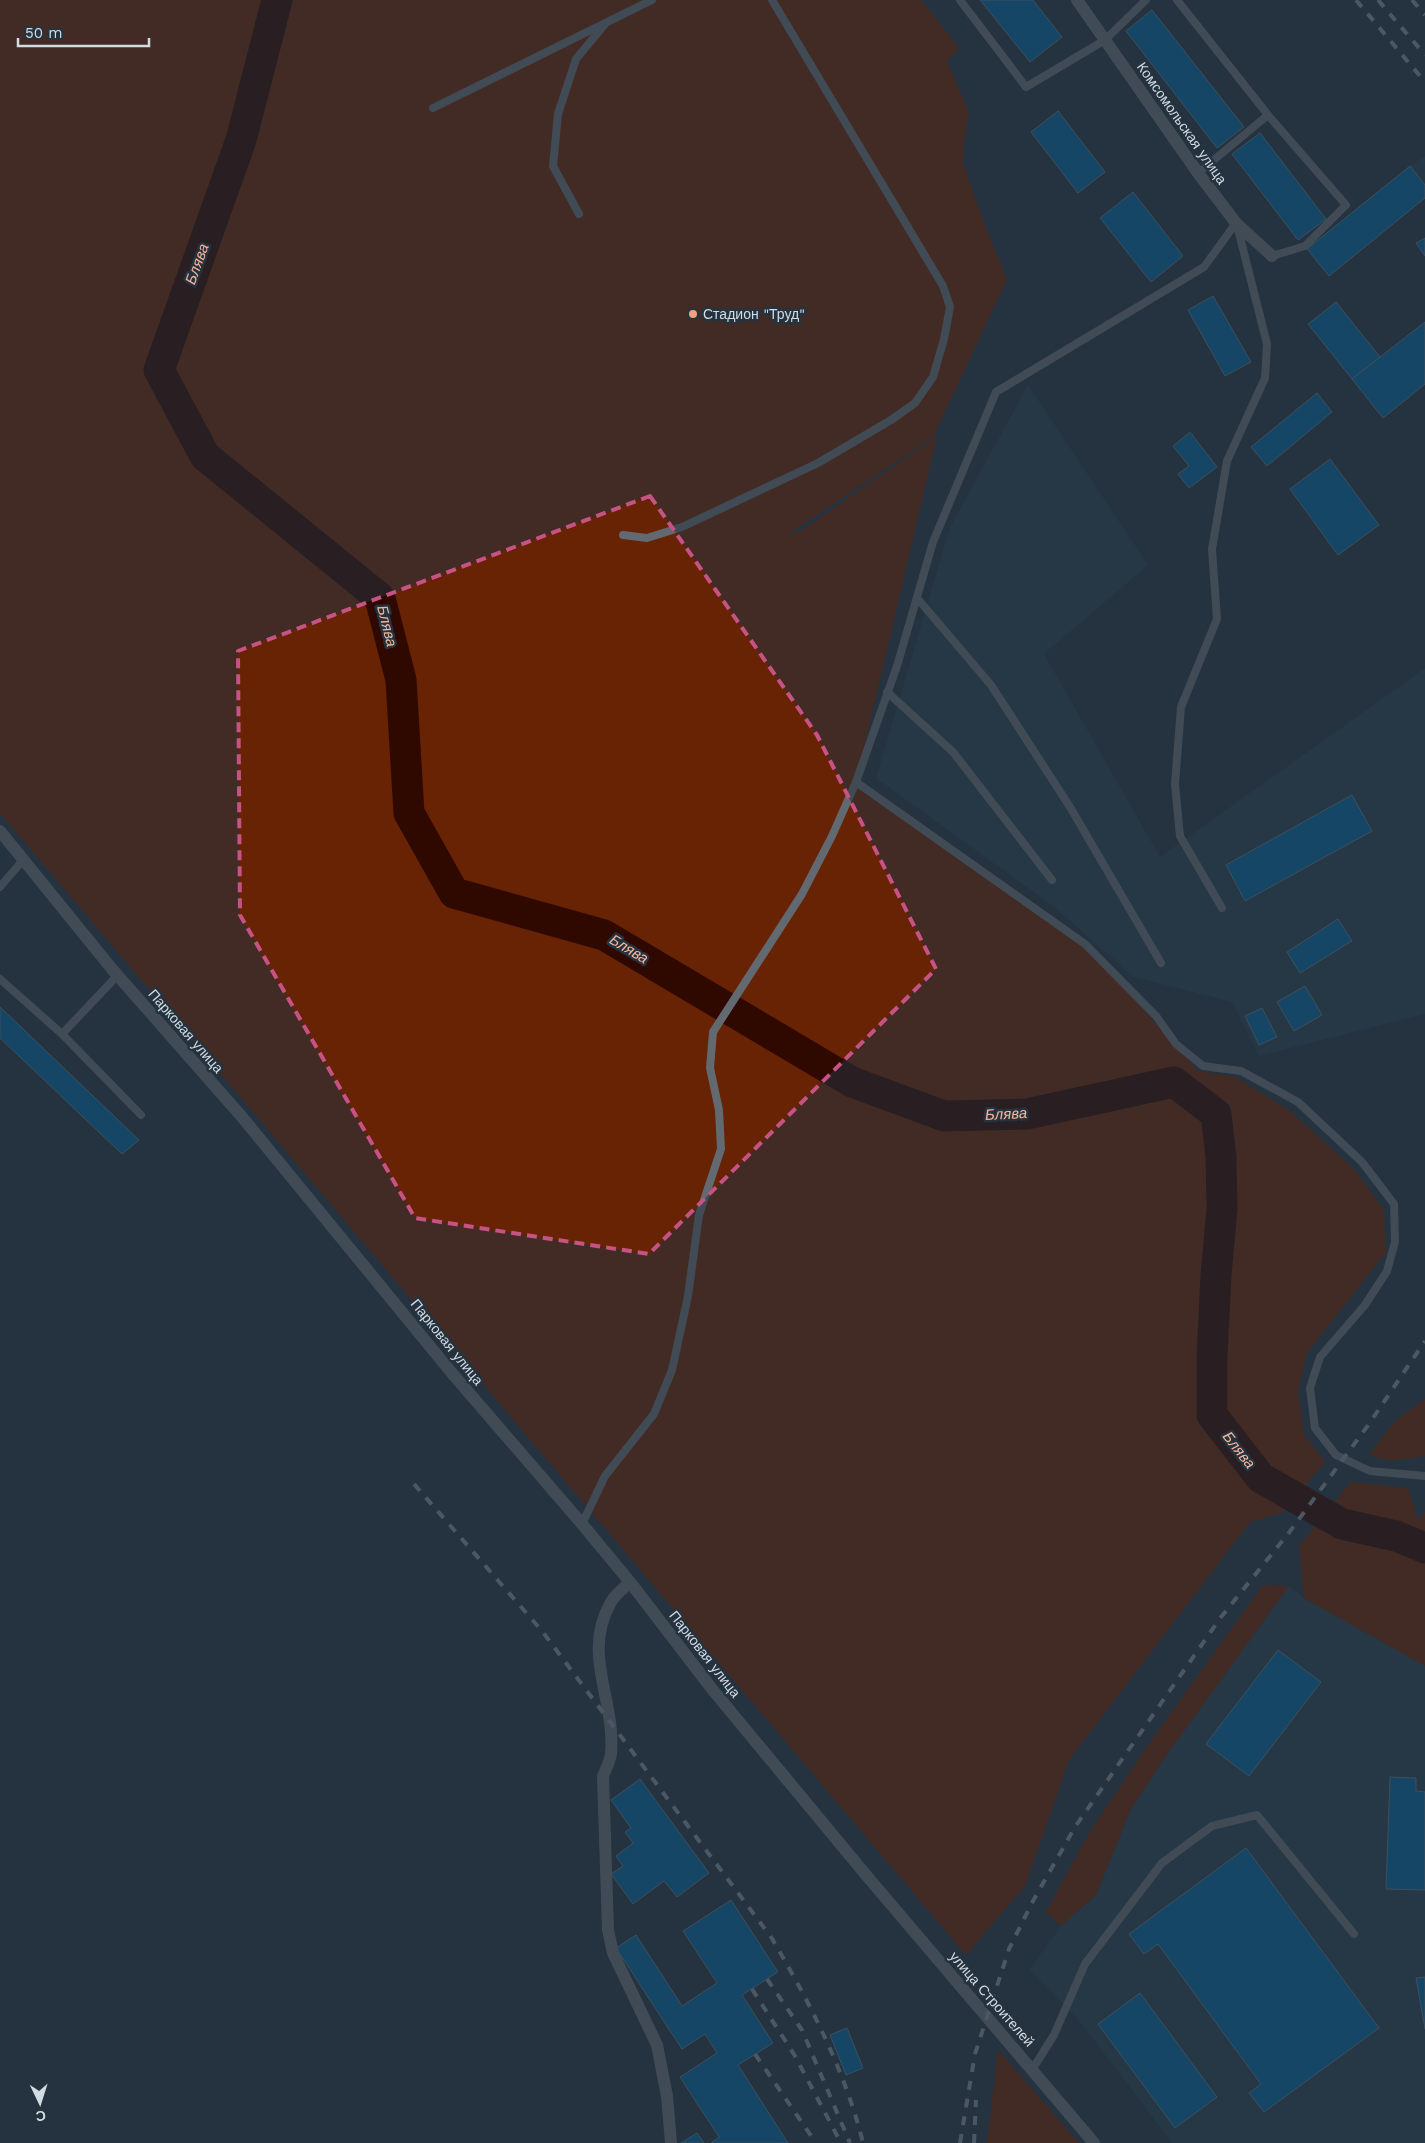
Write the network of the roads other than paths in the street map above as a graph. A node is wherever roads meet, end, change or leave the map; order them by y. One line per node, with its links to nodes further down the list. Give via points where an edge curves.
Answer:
1 (652, 0): 7 (lane)
2 (772, 0): 15 (lane, via 944,286 950,307 944,339 933,377 915,403 891,420 818,462 682,527 647,538)
3 (960, 0): 8 (lane, via 1026,88)
4 (1078, 0): 8 (street, Комсомольская улица)
5 (1146, 0): 8 (lane)
6 (1177, 0): 10 (lane)
7 (606, 22): 9 (lane); 12 (lane, via 576,59 558,114 553,166)
8 (1105, 40): 11 (street, Комсомольская улица)
9 (433, 108)
10 (1268, 115): 11 (lane); 14 (lane, via 1346,205 1305,246)
11 (1198, 173): 13 (street, Комсомольская улица)
12 (579, 214)
13 (1236, 223): 14 (street, Комсомольская улица); 16 (lane, via 1204,268 996,392 933,542); 23 (lane, via 1267,344 1265,378 1227,461 1212,549 1217,619 1181,707 1175,784 1180,836)
14 (1272, 256)
15 (623, 535)
16 (917, 598): 17 (lane); 24 (lane, via 991,685 1070,807)
17 (888, 692): 18 (lane); 21 (lane, via 953,752)
18 (856, 782): 29 (lane, via 1085,944 1156,1016 1176,1044 1203,1066 1241,1071 1298,1102 1366,1168 1394,1204 1396,1242 1387,1271 1320,1357 1310,1388 1316,1428 1336,1455 1370,1471); 30 (lane, via 802,894 713,1032 710,1068 719,1110 721,1149 699,1215 688,1296 672,1370 654,1414 605,1476)
19 (0, 831): 20 (street, Парковая улица)
20 (23, 860): 22 (lane); 25 (street, Парковая улица)
21 (1052, 880)
22 (0, 887)
23 (1222, 908)
24 (1162, 963)
25 (117, 976): 27 (lane); 30 (street, Парковая улица, via 242,1117 451,1372)
26 (0, 979): 27 (lane)
27 (62, 1034): 28 (lane)
28 (140, 1115)
29 (1425, 1476)
30 (582, 1524): 31 (street, Парковая улица)
31 (630, 1582): 32 (street, Парковая улица, via 712,1690); 35 (street, via 611,1601 598,1633 599,1668 609,1720 611,1754 603,1776 608,1930 613,1953 657,2045 667,2096)
32 (866, 1875): 34 (street, улица Строителей)
33 (1354, 1934): 34 (lane, via 1257,1814 1212,1826 1162,1863 1085,1964 1054,2035)
34 (1032, 2070): 36 (street, улица Строителей)
35 (671, 2143)
36 (1094, 2143)

